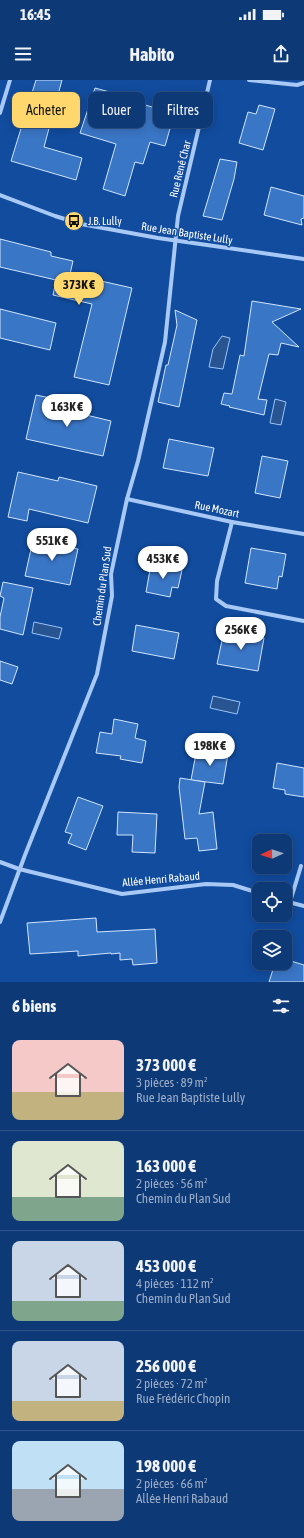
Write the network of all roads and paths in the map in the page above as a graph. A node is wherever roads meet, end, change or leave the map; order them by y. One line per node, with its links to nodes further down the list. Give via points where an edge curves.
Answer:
1 (10, 80): 5 (street)
2 (211, 80): 7 (street, Rue René Char, via 178,216)
3 (249, 80): 4 (street, via 297,85)
4 (304, 83)
5 (0, 113)
6 (0, 195): 7 (street, Rue Jean Baptiste Lully, via 81,224)
7 (176, 240): 8 (street, Rue Jean Baptiste Lully); 9 (street, Chemin du Plan Sud, via 165,342)
8 (304, 259)
9 (127, 499): 10 (street, Rue Mozart); 15 (street, Chemin du Plan Sud, via 111,574 112,596 97,674)
10 (232, 522): 11 (street, Rue Mozart); 12 (street, via 217,581 216,599 226,606)
11 (304, 534)
12 (304, 621)
13 (0, 862): 15 (street, Allée Henri Rabaud)
14 (301, 866): 16 (street)
15 (19, 869): 17 (street, Allée Henri Rabaud, via 122,894 206,884 233,885); 20 (street, Chemin du Plan Sud)
16 (292, 888)
17 (252, 891)
18 (292, 902): 19 (street)
19 (304, 906)
20 (0, 922)

